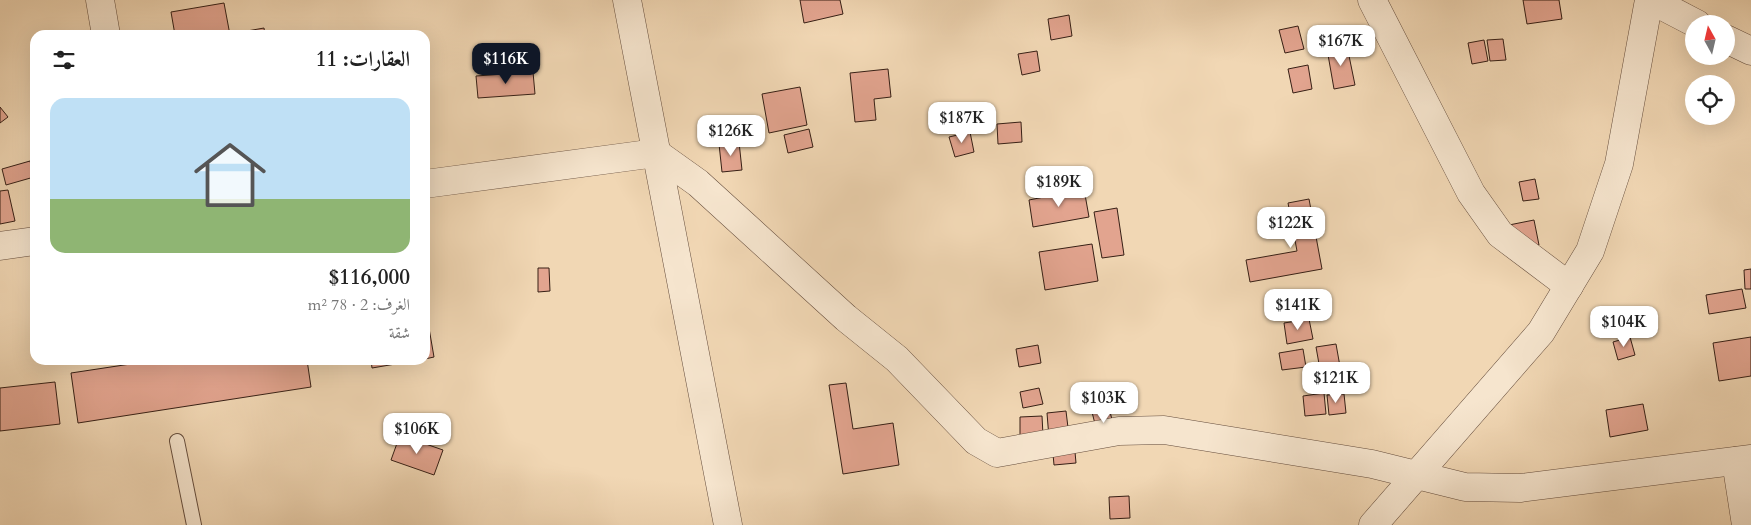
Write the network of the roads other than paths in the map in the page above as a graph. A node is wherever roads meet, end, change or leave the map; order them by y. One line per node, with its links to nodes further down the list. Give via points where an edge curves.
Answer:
1 (100, 0): 6 (street)
2 (627, 0): 9 (street)
3 (1372, 0): 13 (street, via 1471,193 1500,234)
4 (1650, 0): 5 (street); 13 (street, via 1619,164 1590,251)
5 (1685, 18)
6 (105, 30)
7 (1735, 43): 8 (street)
8 (1751, 51)
9 (656, 153): 10 (street); 16 (street, via 698,183 846,318 897,359 976,441 997,453 1120,431 1164,430); 18 (street)
10 (430, 183)
11 (30, 242): 12 (street)
12 (0, 246)
13 (1569, 286): 16 (street, via 1541,332)
14 (177, 441): 17 (lane)
15 (1743, 460): 16 (street, via 1520,488 1465,487); 20 (street)
16 (1415, 474): 19 (street)
17 (194, 525)
18 (728, 525)
19 (1373, 525)
20 (1746, 525)

